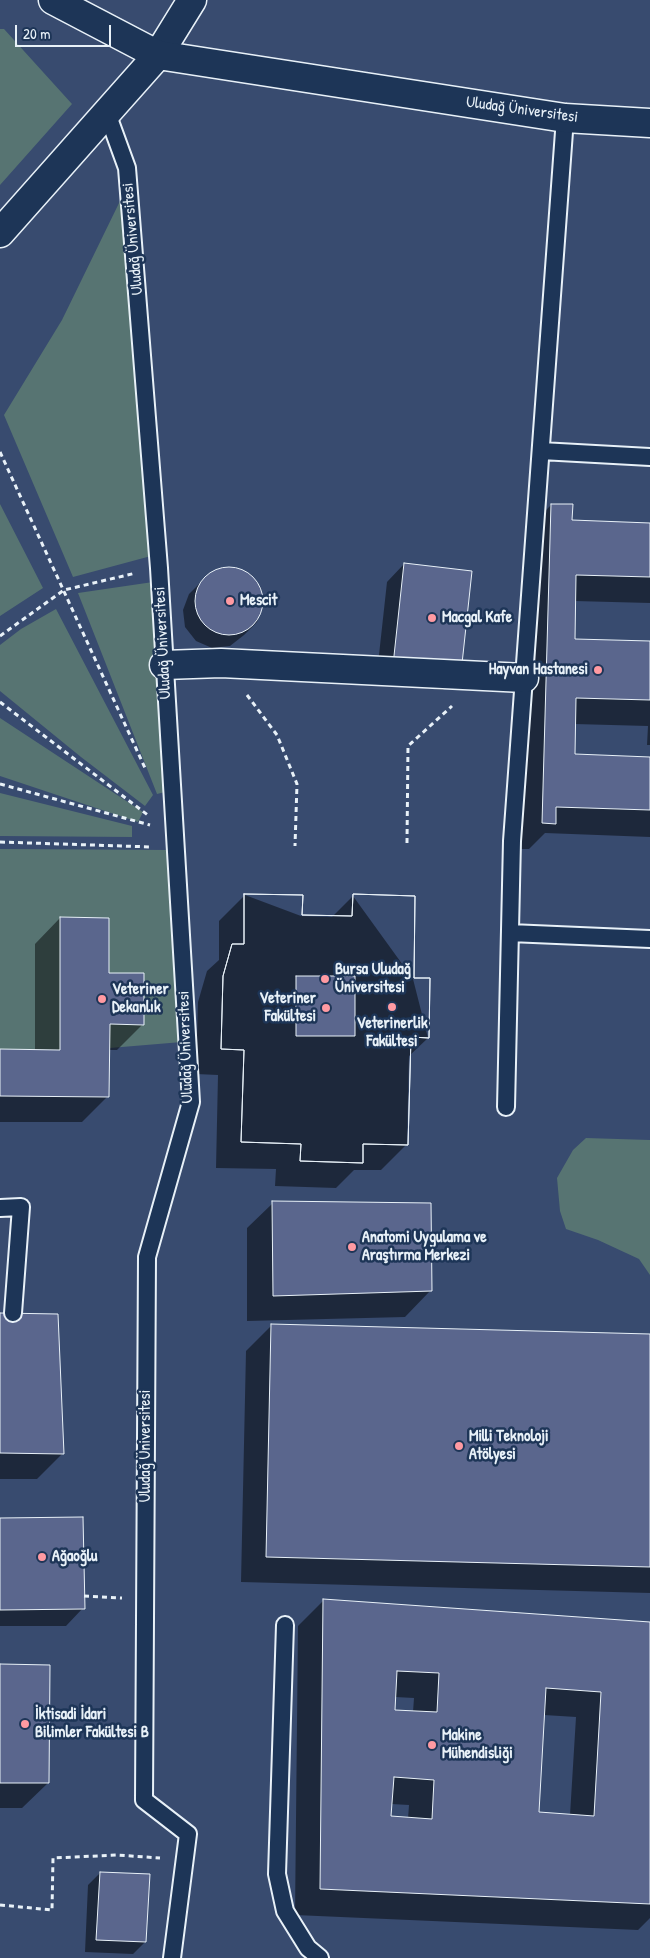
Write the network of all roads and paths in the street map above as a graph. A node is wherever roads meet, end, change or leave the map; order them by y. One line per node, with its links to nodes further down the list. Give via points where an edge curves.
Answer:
1 (53, 0): 3 (street, Uludağ Üniversitesi)
2 (192, 0): 3 (street)
3 (158, 55): 4 (street); 5 (street, Uludağ Üniversitesi)
4 (107, 113): 7 (street); 11 (lane, Uludağ Üniversitesi, via 127,168)
5 (565, 118): 6 (street, Uludağ Üniversitesi); 9 (lane)
6 (650, 123)
7 (0, 233)
8 (0, 452): 12 (path)
9 (540, 452): 10 (lane); 17 (lane)
10 (650, 457)
11 (159, 568): 12 (path); 15 (lane, Uludağ Üniversitesi)
12 (64, 590): 13 (path); 19 (path)
13 (0, 636)
14 (221, 663): 15 (street); 16 (street); 25 (path, via 276,735 297,784)
15 (164, 664): 26 (lane, Uludağ Üniversitesi)
16 (484, 676): 17 (street); 24 (path, via 408,746)
17 (524, 678): 27 (lane, via 512,841)
18 (0, 702): 21 (path)
19 (149, 776)
20 (0, 784): 22 (path)
21 (150, 818)
22 (156, 827)
23 (0, 842): 26 (path)
24 (407, 843)
25 (295, 846)
26 (175, 848): 33 (lane, Uludağ Üniversitesi, via 191,1102 147,1257)
27 (510, 933): 28 (lane); 29 (lane)
28 (650, 939)
29 (506, 1107)
30 (0, 1208): 31 (lane, via 21,1207)
31 (13, 1313)
32 (84, 1596): 33 (path)
33 (145, 1599): 35 (lane, Uludağ Üniversitesi, via 144,1800 188,1834)
34 (284, 1625): 38 (lane, via 277,1874 285,1911 308,1948)
35 (185, 1861): 36 (path, via 117,1855 53,1858 52,1910); 37 (lane, Uludağ Üniversitesi)
36 (0, 1905)
37 (172, 1958)
38 (320, 1958)

